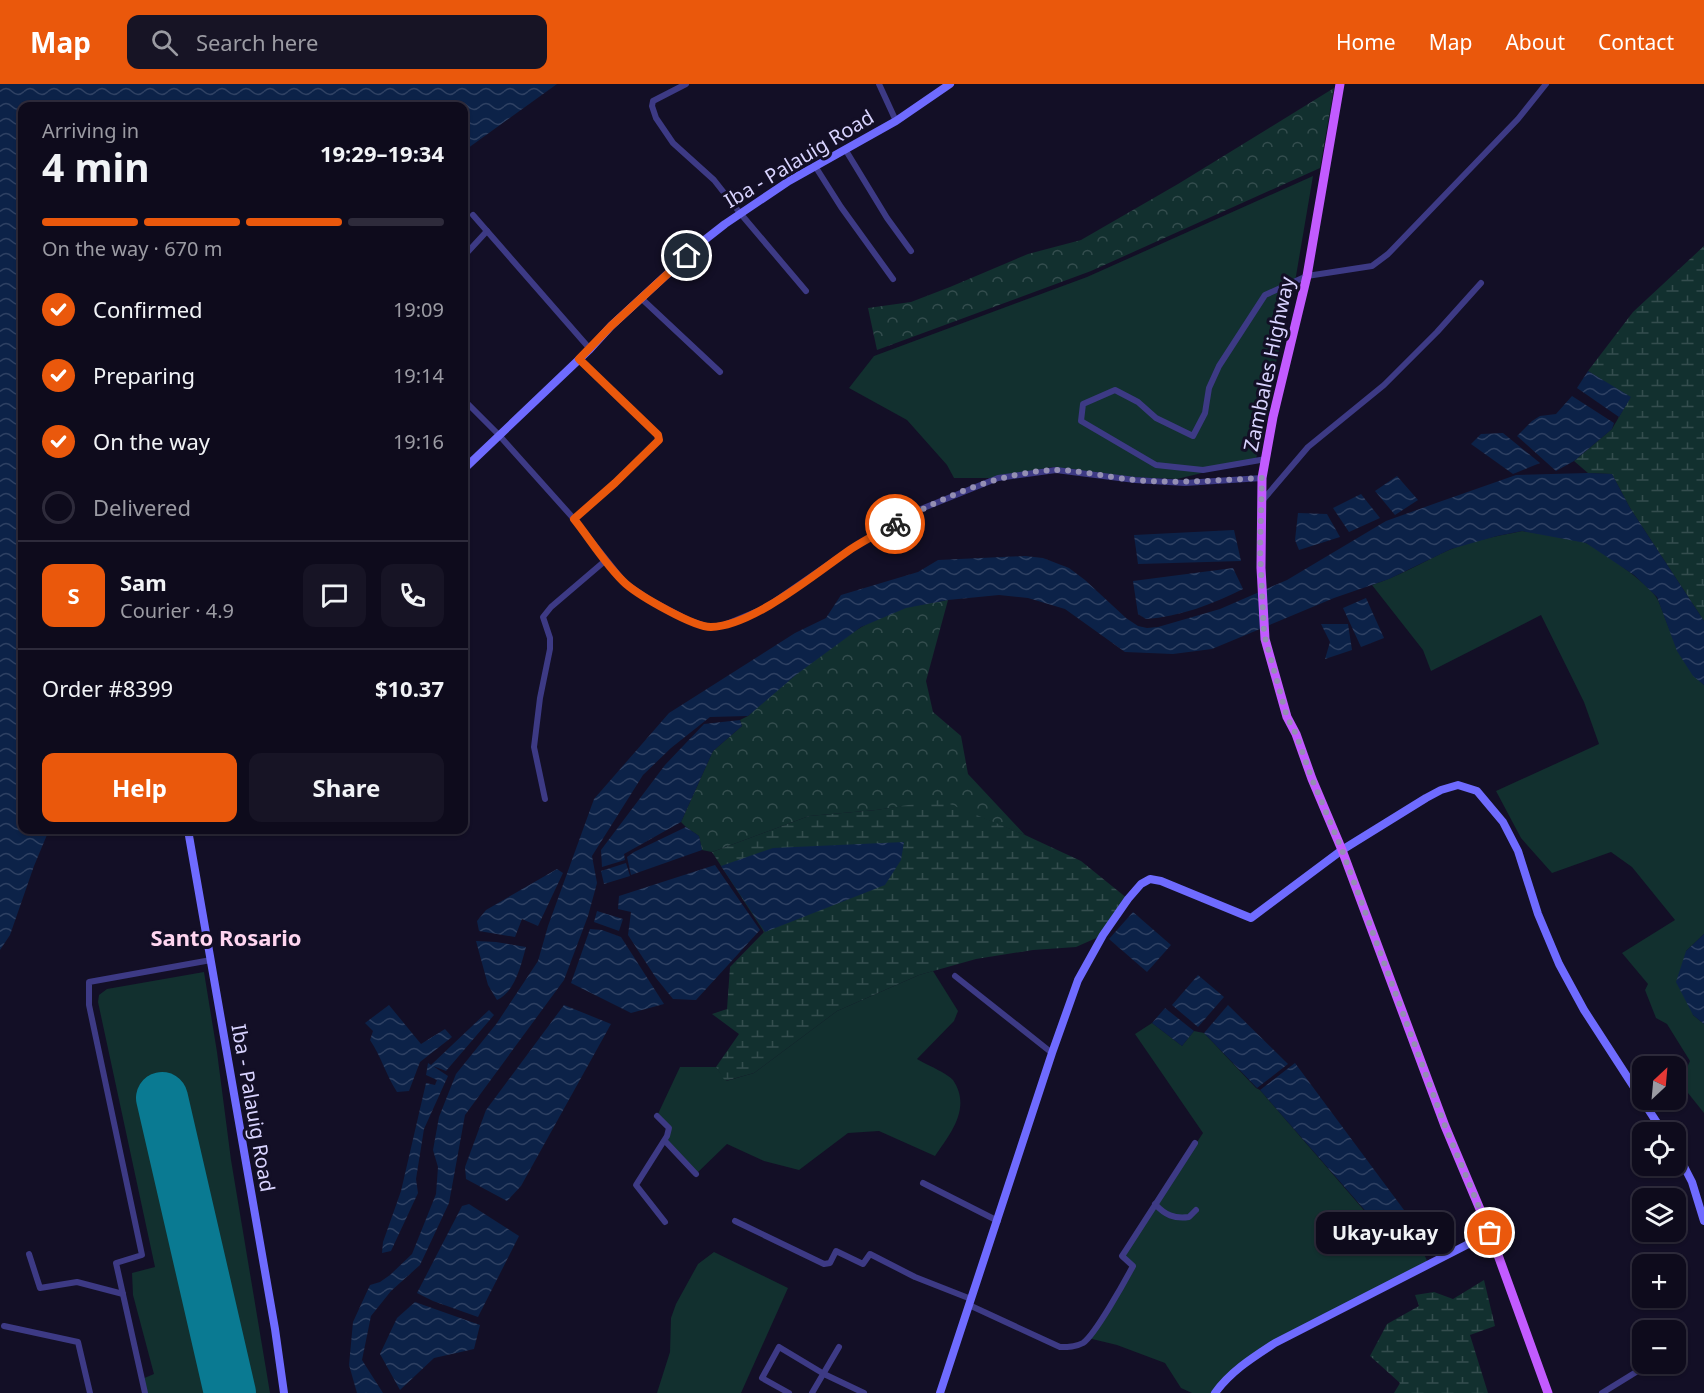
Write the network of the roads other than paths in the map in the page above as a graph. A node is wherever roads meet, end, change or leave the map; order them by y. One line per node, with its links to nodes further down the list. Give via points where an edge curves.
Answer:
1 (686, 84): 9 (street, via 653,101 656,118 673,143 714,180)
2 (879, 84): 6 (street)
3 (950, 84): 6 (main road, Iba - Palauig Road)
4 (1340, 84): 14 (main road, Zambales Highway)
5 (1546, 84): 14 (street, via 1518,119 1388,255 1372,266)
6 (896, 121): 7 (main road, Iba - Palauig Road)
7 (845, 149): 8 (main road, Iba - Palauig Road); 12 (street, via 886,218)
8 (815, 166): 9 (main road, Iba - Palauig Road); 15 (street)
9 (740, 213): 17 (street); 18 (main road, Iba - Palauig Road, via 702,242)
10 (473, 215): 11 (street)
11 (487, 231): 13 (street); 19 (street)
12 (911, 250)
13 (468, 252)
14 (1307, 276): 24 (main road, Zambales Highway); 24 (street, via 1265,295 1219,366 1193,436 1156,418 1138,402 1115,390 1083,404 1081,421 1156,465 1203,470)
15 (892, 279)
16 (1480, 284): 27 (street, via 1384,385 1308,447)
17 (806, 291)
18 (642, 299): 19 (main road, Iba - Palauig Road); 21 (street)
19 (590, 349): 20 (main road, Iba - Palauig Road)
20 (579, 359): 23 (main road, Iba - Palauig Road); 28 (street, via 659,440)
21 (720, 372)
22 (468, 404): 23 (street)
23 (498, 434): 25 (main road, Iba - Palauig Road); 28 (street)
24 (1266, 459): 26 (main road, Zambales Highway)
25 (468, 465)
26 (1262, 478): 27 (main road, Zambales Highway); 29 (street, via 1185,483 1056,470 998,478 921,510 852,548 765,608 709,627 650,600 625,583)
27 (1262, 501): 32 (main road, Zambales Highway, via 1264,634 1287,717)
28 (574, 519): 29 (street)
29 (606, 560): 30 (street, via 543,617 550,649 534,747)
30 (545, 800)
31 (189, 834): 33 (main road, Iba - Palauig Road)
32 (1342, 850): 35 (main road, via 1251,918 1161,880 1150,879 1141,884 1103,935 1078,980); 37 (main road, via 1441,790 1458,785 1477,791 1503,822 1518,851 1538,914 1564,974); 49 (main road, Zambales Highway, via 1445,1126)
33 (211, 960): 51 (street, via 89,982 89,1005 142,1255 116,1263); 59 (main road, Iba - Palauig Road)
34 (955, 976): 35 (street)
35 (1052, 1053): 46 (main road)
36 (657, 1116): 38 (street, via 669,1128)
37 (1657, 1122)
38 (665, 1141): 41 (street); 48 (street, via 636,1185)
39 (1195, 1143): 43 (street)
40 (1686, 1170): 47 (main road)
41 (696, 1174)
42 (923, 1183): 46 (street)
43 (1155, 1204): 44 (street, via 1163,1213 1178,1218 1189,1217); 52 (street, via 1122,1256 1133,1266 1083,1343 1060,1347)
44 (1196, 1210)
45 (735, 1221): 52 (street, via 824,1264 830,1263 836,1251 863,1264 870,1254)
46 (998, 1221): 52 (main road)
47 (1704, 1221)
48 (665, 1222)
49 (1490, 1233): 64 (main road, via 1275,1343 1224,1380); 65 (main road, Zambales Highway)
50 (29, 1254): 51 (street, via 40,1288 77,1282)
51 (123, 1294): 58 (street)
52 (970, 1302): 63 (main road)
53 (4, 1326): 57 (street, via 78,1342)
54 (839, 1347): 55 (street)
55 (824, 1374): 60 (street, via 779,1347 762,1378); 61 (street); 62 (street)
56 (1633, 1374): 66 (street)
57 (90, 1393)
58 (145, 1393)
59 (284, 1393)
60 (789, 1393)
61 (812, 1393)
62 (864, 1393)
63 (940, 1393)
64 (1215, 1393)
65 (1548, 1393)
66 (1602, 1393)

